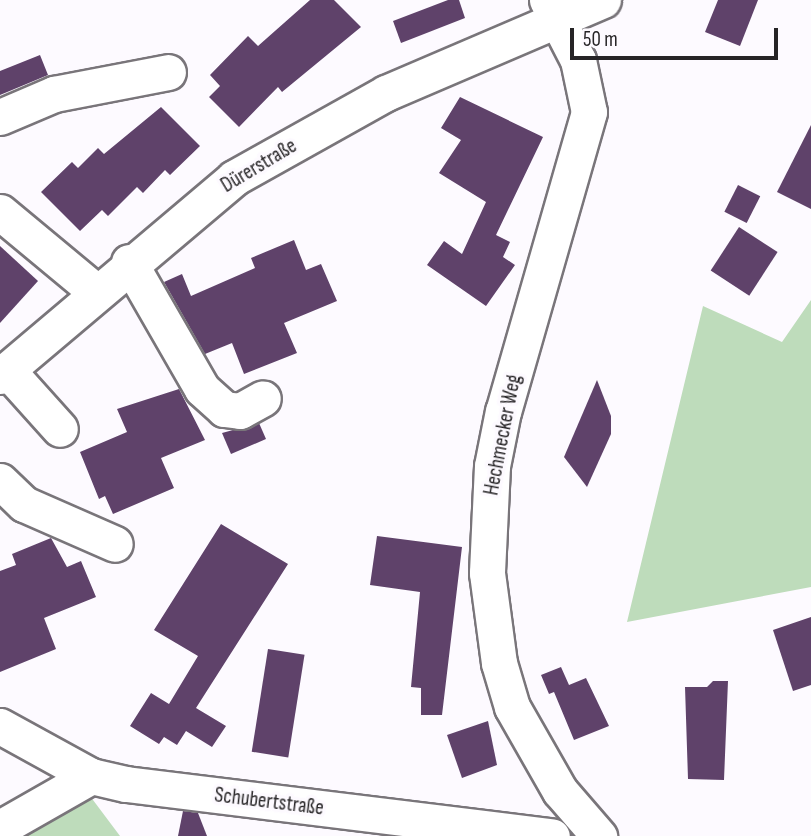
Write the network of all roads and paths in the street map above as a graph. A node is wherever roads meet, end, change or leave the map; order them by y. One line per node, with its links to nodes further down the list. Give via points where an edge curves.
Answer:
1 (603, 0): 2 (street, Dürerstraße)
2 (553, 10): 6 (street, Dürerstraße, via 386,93 234,178); 18 (street, Hechmecker Weg, via 578,60 589,113 503,411 492,466 487,573 499,663 512,707 560,791)
3 (168, 72): 4 (street, via 54,94)
4 (0, 117)
5 (0, 212): 7 (street)
6 (129, 262): 7 (street, Dürerstraße); 9 (street, via 202,389 224,410 240,411)
7 (95, 291): 8 (street, Dürerstraße)
8 (4, 373): 10 (street)
9 (263, 398)
10 (60, 429)
11 (0, 481): 12 (street, via 24,503)
12 (115, 544)
13 (0, 726): 14 (street, Schubertstraße)
14 (91, 776): 15 (street, Schubertstraße); 16 (street)
15 (336, 823): 17 (street, Schubertstraße)
16 (0, 828)
17 (552, 836)
18 (598, 836)

